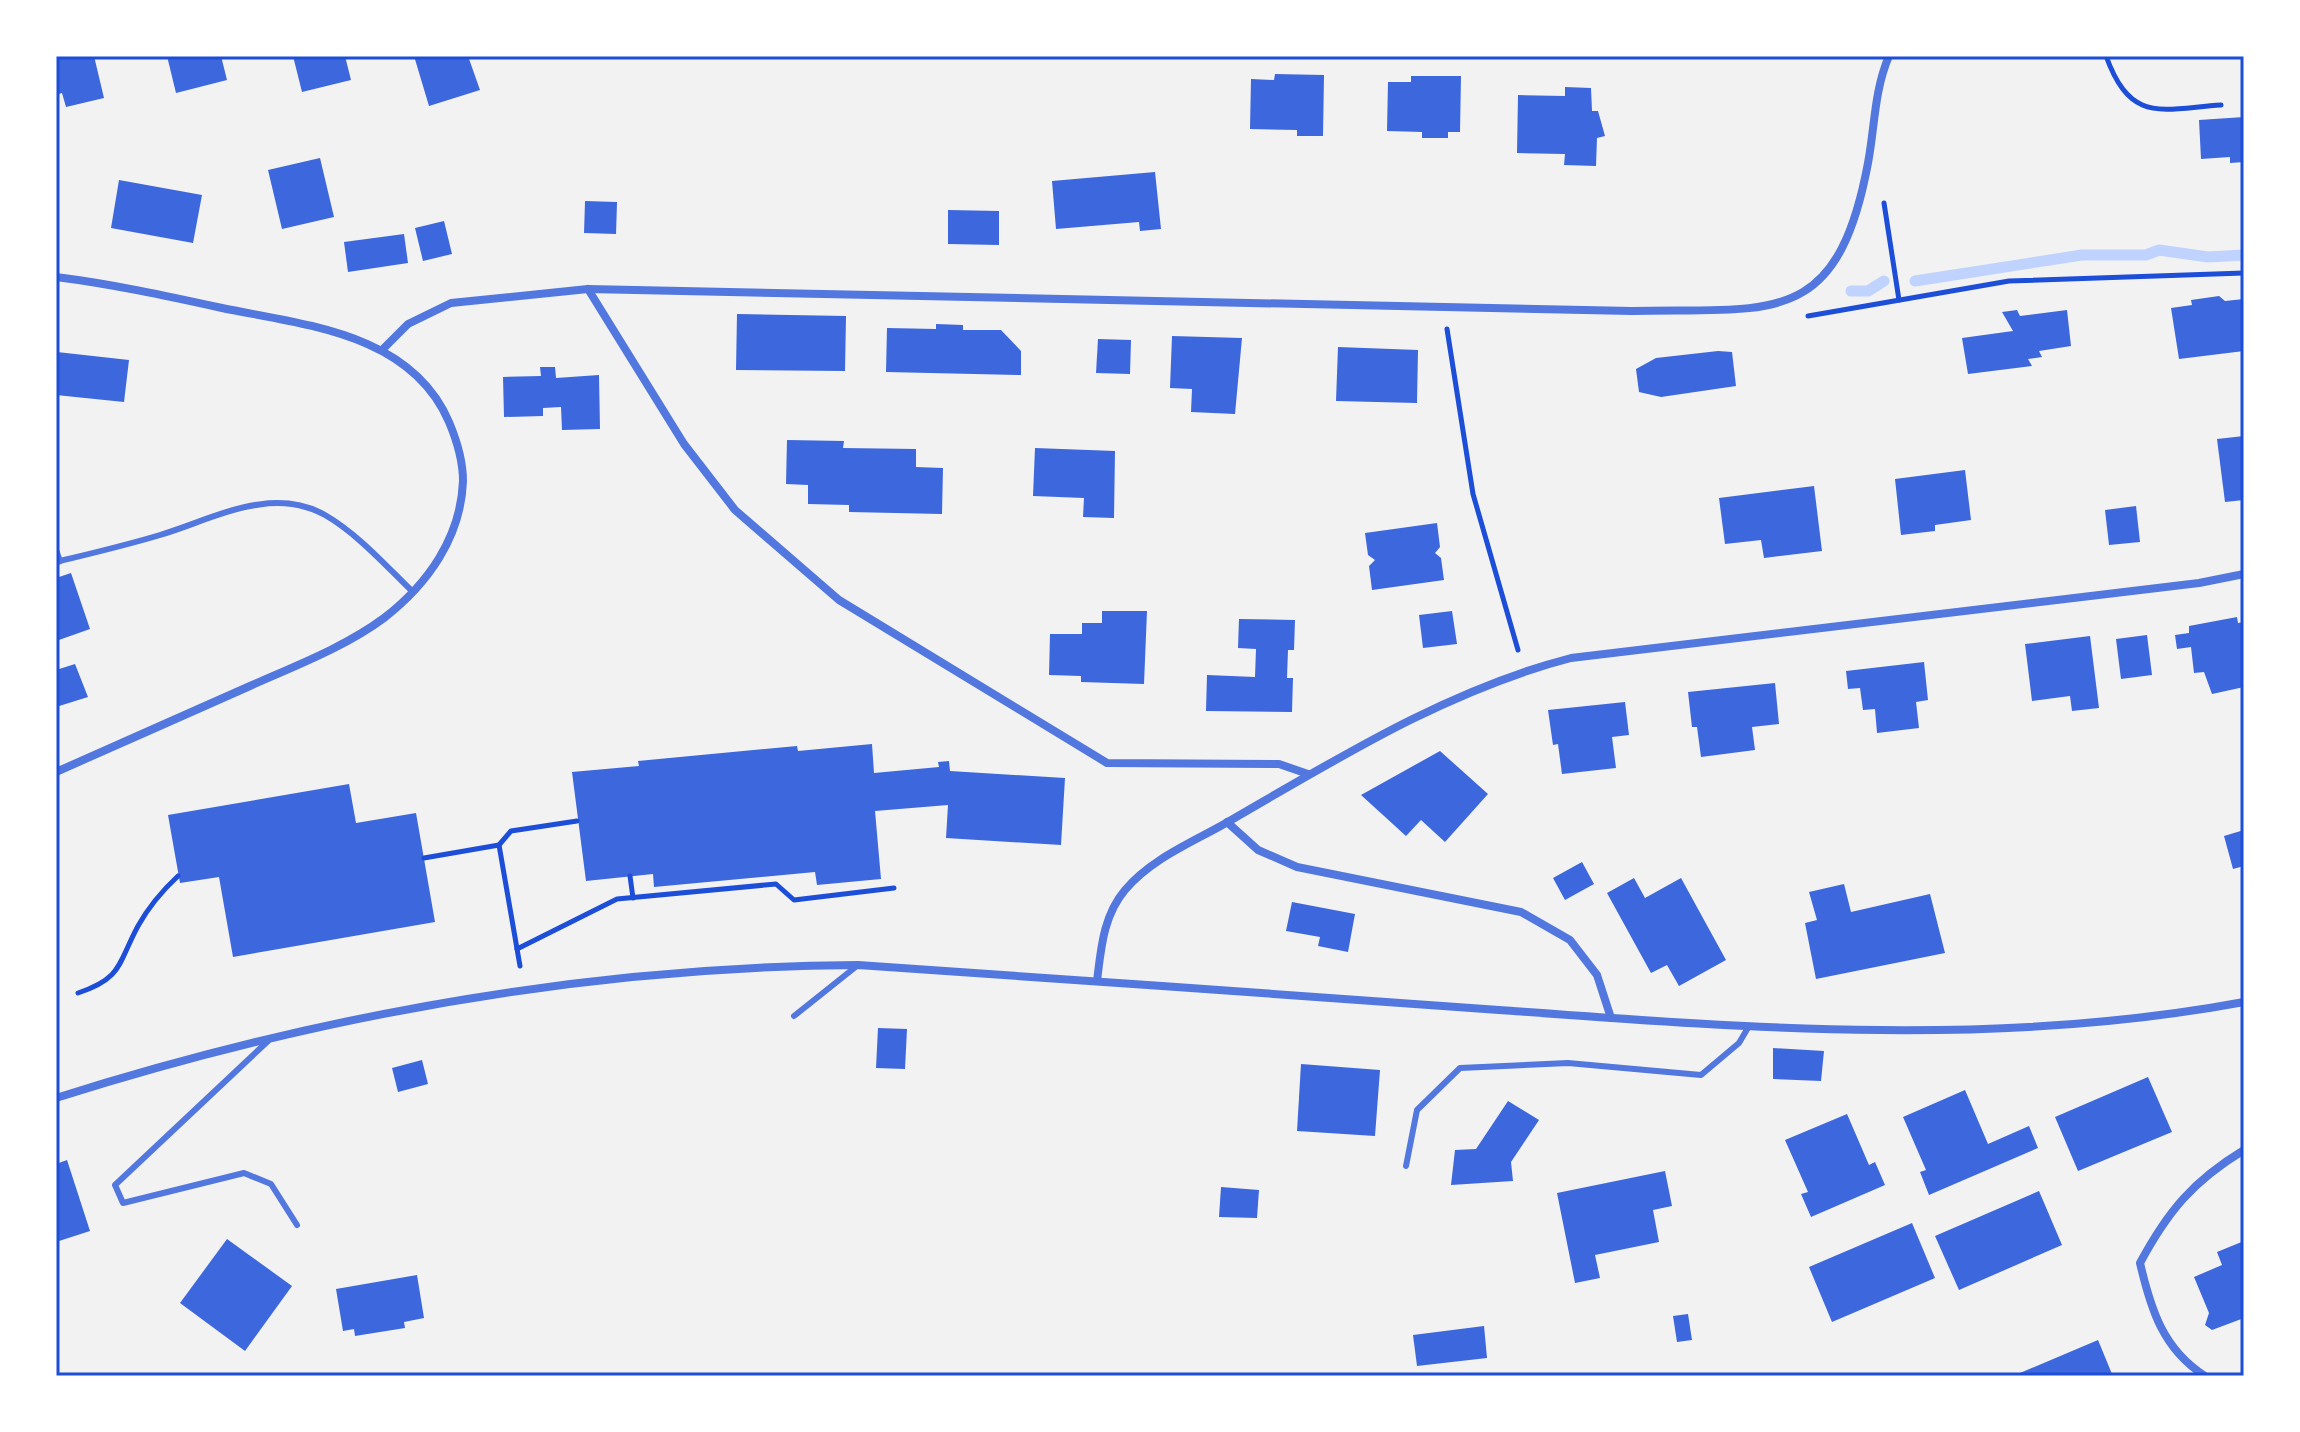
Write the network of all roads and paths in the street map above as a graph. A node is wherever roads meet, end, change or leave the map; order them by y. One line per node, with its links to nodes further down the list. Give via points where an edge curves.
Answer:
1 (1889, 56): 4 (street, via 1872,115)
2 (2106, 56): 3 (path, via 2123,94 2140,106)
3 (2221, 105)
4 (1868, 163): 8 (path, via 1881,182); 10 (street, via 1846,240 1832,266 1805,292)
5 (2244, 273): 8 (path, via 2009,281)
6 (56, 277): 11 (street, via 286,321)
7 (588, 289): 9 (street); 11 (street, via 451,303 408,324); 18 (street, via 684,444 735,510 839,600 1107,763 1279,764)
8 (1899, 300): 10 (path, via 1801,318)
9 (1444, 306): 10 (street, via 1632,311); 16 (path, via 1473,494)
10 (1776, 306)
11 (382, 350): 15 (street, via 431,391 461,457 462,491 451,536)
12 (56, 550): 13 (lane)
13 (58, 562): 15 (lane, via 161,535 228,510 295,504 342,527)
14 (2244, 574): 16 (street, via 1571,658)
15 (413, 592): 17 (street, via 356,636)
16 (1524, 670): 18 (street, via 1468,691)
17 (56, 772)
18 (1308, 774): 20 (street)
19 (577, 821): 21 (path, via 511,831)
20 (1227, 822): 30 (street, via 1152,865 1126,888 1104,928); 34 (street, via 1258,850 1297,867 1521,912 1570,940 1597,975)
21 (499, 845): 22 (path); 27 (path)
22 (424, 858)
23 (178, 876): 31 (path, via 138,927 115,975)
24 (630, 876): 26 (path)
25 (894, 888): 26 (path, via 794,900 776,884)
26 (633, 898): 27 (path, via 617,899)
27 (517, 949): 29 (path)
28 (858, 965): 30 (street); 33 (lane); 36 (street, via 669,975 459,999)
29 (520, 966)
30 (1097, 981): 34 (street)
31 (78, 993)
32 (2244, 1002): 35 (street, via 1992,1030)
33 (794, 1016)
34 (1611, 1018): 35 (street)
35 (1749, 1026): 39 (lane, via 1739,1043 1701,1075 1568,1063 1460,1068 1417,1110)
36 (273, 1036): 37 (street); 40 (lane, via 115,1185 123,1203 244,1173 271,1184)
37 (56, 1098)
38 (2244, 1150): 41 (street, via 2218,1166 2166,1216 2140,1263 2150,1307 2181,1360)
39 (1406, 1166)
40 (297, 1225)
41 (2205, 1376)

